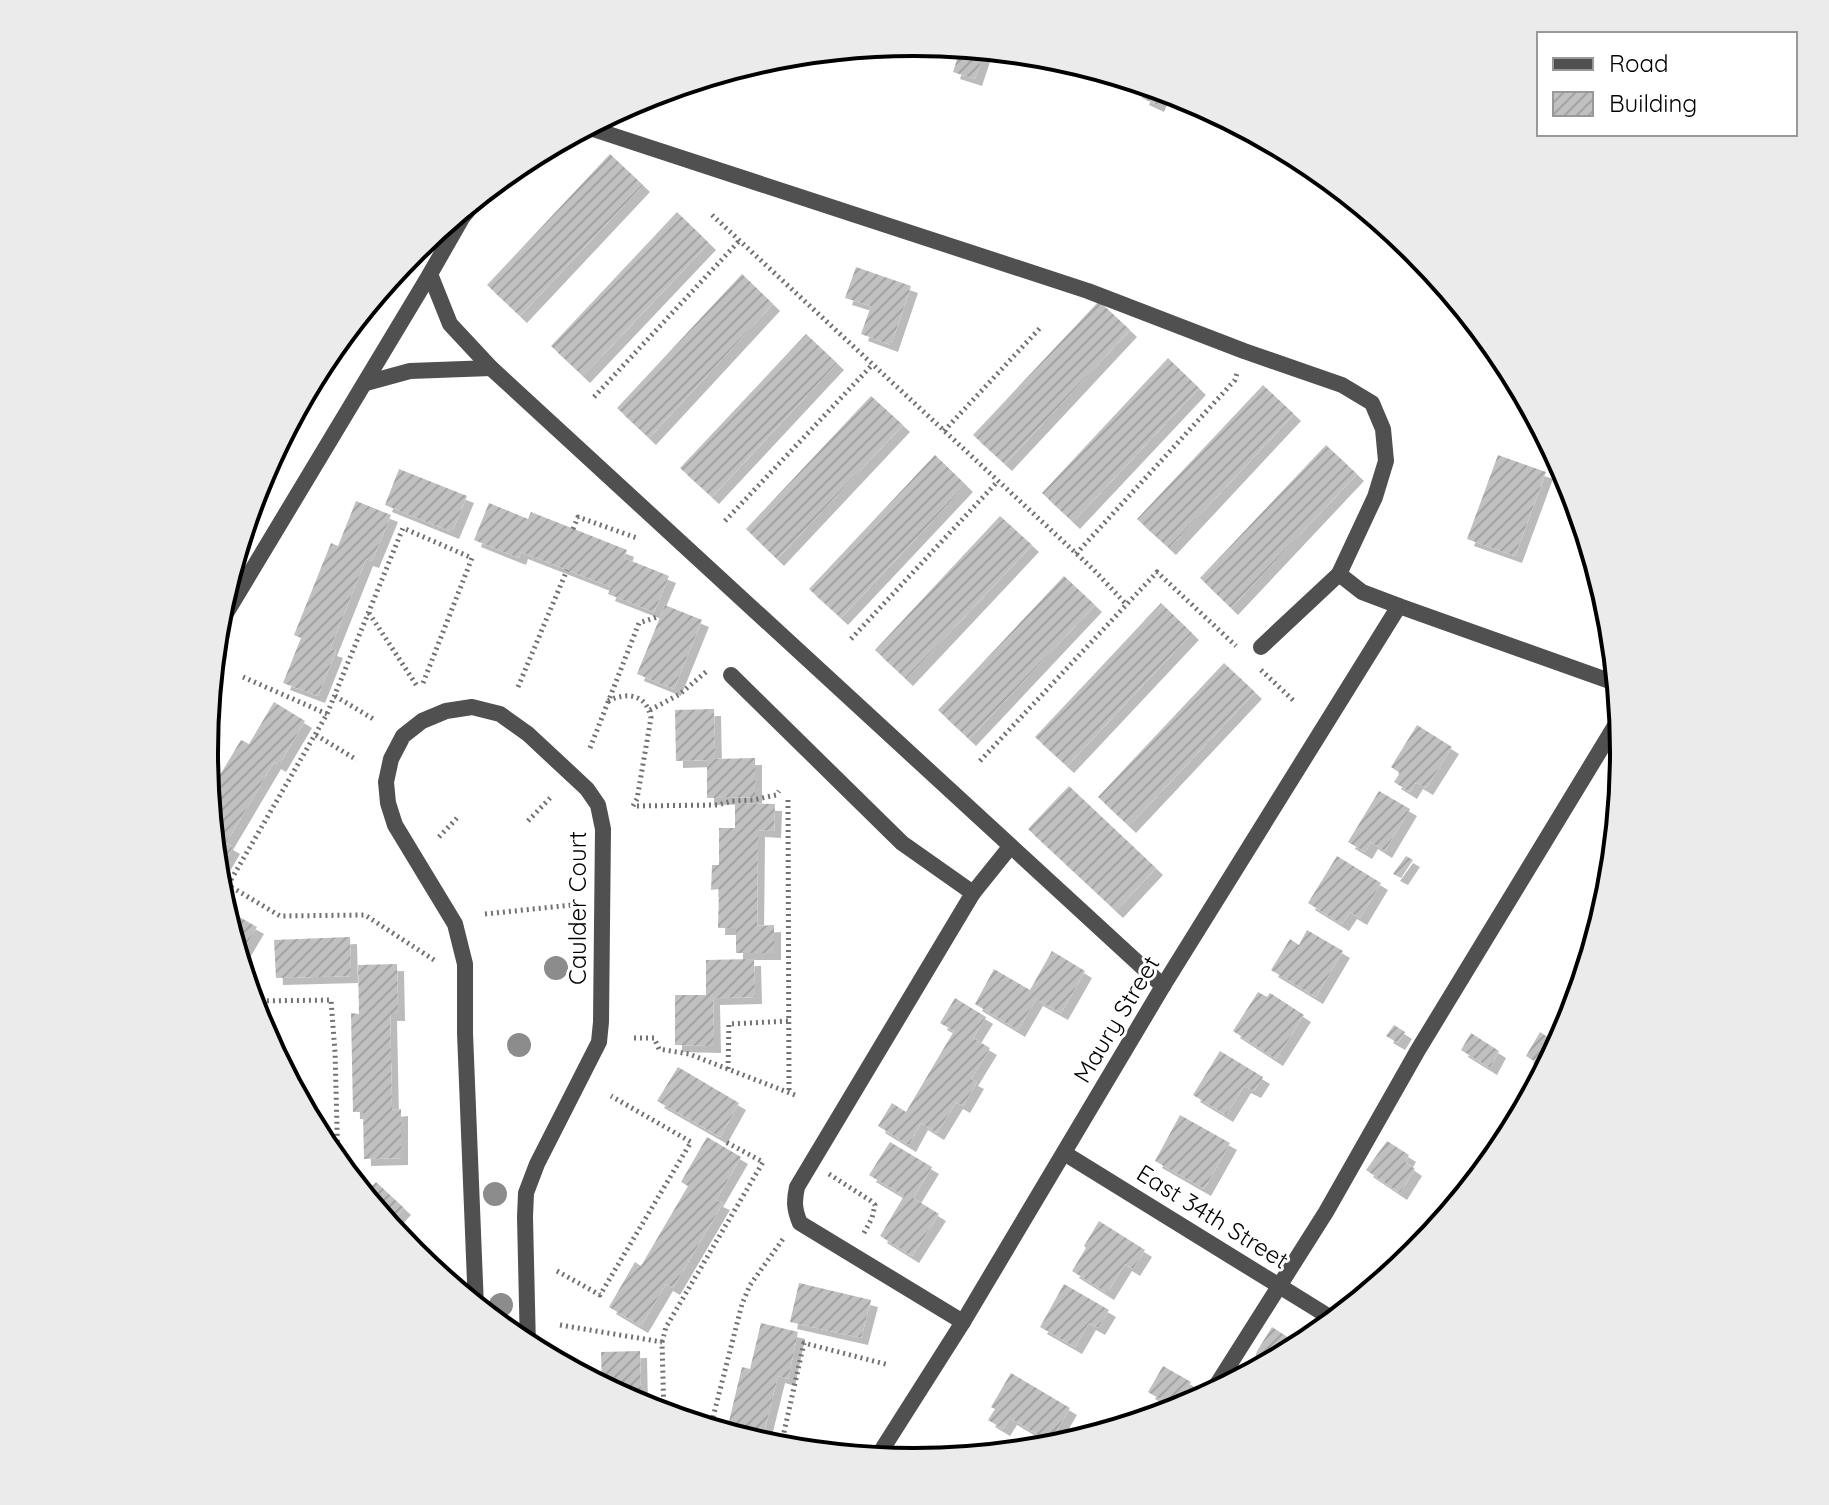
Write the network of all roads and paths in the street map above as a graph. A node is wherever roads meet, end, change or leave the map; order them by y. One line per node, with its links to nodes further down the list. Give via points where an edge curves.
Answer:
1 (600, 131): 19 (street, via 1088,291 1342,385 1372,403 1383,429 1386,461)
2 (712, 215): 4 (path)
3 (456, 228): 5 (street)
4 (740, 240): 7 (path); 11 (path)
5 (430, 274): 8 (street, via 450,324); 10 (street)
6 (1040, 328): 12 (path)
7 (873, 364): 12 (path); 14 (path)
8 (491, 368): 10 (street, via 410,371); 50 (street)
9 (1235, 380): 17 (path)
10 (366, 383): 20 (street)
11 (594, 397)
12 (944, 431): 13 (path)
13 (998, 481): 17 (path); 25 (path)
14 (725, 521)
15 (573, 529): 16 (path, via 578,517)
16 (646, 541)
17 (1076, 554): 21 (path)
18 (567, 570): 32 (path)
19 (1339, 574): 22 (street, via 1362,592); 27 (street)
20 (236, 597)
21 (1126, 604): 26 (path, via 1157,572); 43 (path)
22 (1399, 606): 31 (street); 57 (street, Maury Street)
23 (369, 612): 23 (path, via 403,528 472,558 420,684); 33 (path)
24 (657, 617): 34 (path, via 639,623)
25 (851, 639)
26 (1240, 650)
27 (1256, 654): 35 (path)
28 (707, 670): 36 (path, via 680,694)
29 (731, 675): 53 (street, via 902,843)
30 (243, 677): 37 (path)
31 (1607, 678)
32 (518, 687)
33 (335, 696): 37 (path); 38 (path)
34 (608, 701): 36 (path, via 631,695); 41 (path)
35 (1295, 702)
36 (650, 710): 44 (path, via 633,806 718,805)
37 (327, 714): 40 (path)
38 (375, 720)
39 (1611, 733): 70 (street)
40 (316, 735): 42 (path); 51 (path)
41 (590, 748)
42 (357, 760)
43 (980, 761)
44 (779, 791)
45 (551, 797): 48 (path)
46 (788, 800): 59 (path)
47 (457, 818): 49 (path)
48 (528, 821)
49 (439, 837)
50 (1010, 847): 53 (street); 57 (street)
51 (230, 882)
52 (231, 887): 56 (path, via 280,916 365,915)
53 (973, 893): 73 (street, via 794,1200 800,1223)
54 (572, 905): 55 (path)
55 (485, 914)
56 (434, 960)
57 (1163, 986): 65 (street, Maury Street)
58 (264, 1001): 64 (path, via 331,1000)
59 (789, 1021): 61 (path, via 729,1024); 61 (path, via 792,1094)
60 (634, 1038): 61 (path, via 654,1038 659,1049)
61 (728, 1069)
62 (611, 1096): 69 (path, via 691,1142 600,1295)
63 (724, 1141): 76 (path, via 763,1162)
64 (337, 1142)
65 (1064, 1153): 70 (street, East 34th Street); 73 (street, Maury Street)
66 (825, 1172): 68 (path, via 875,1205)
67 (788, 1232): 80 (path, via 742,1304)
68 (862, 1237)
69 (557, 1271)
70 (1279, 1286): 72 (street, East 34th Street); 78 (street)
71 (475, 1293): 75 (street, Caulder Court, via 465,964 455,924 395,825 386,782 403,736 422,721 472,707 500,714 528,734 587,789 598,805 603,829 599,1042 526,1193)
72 (1326, 1315)
73 (963, 1322): 82 (street, Maury Street)
74 (560, 1325): 76 (path)
75 (528, 1332)
76 (662, 1342): 79 (path)
77 (889, 1365): 81 (path, via 804,1343)
78 (1221, 1378)
79 (664, 1402)
80 (713, 1419)
81 (783, 1437)
82 (883, 1448)

